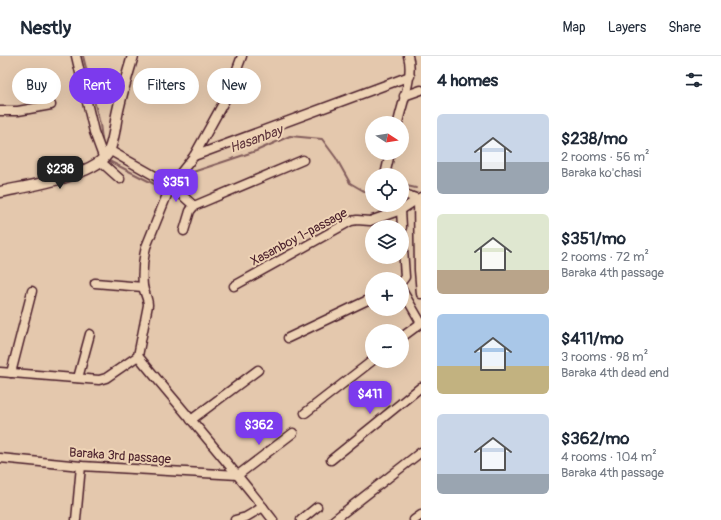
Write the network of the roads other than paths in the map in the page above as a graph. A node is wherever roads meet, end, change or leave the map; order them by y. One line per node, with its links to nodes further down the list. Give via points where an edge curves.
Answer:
1 (76, 56): 11 (street, via 94,132)
2 (133, 56): 11 (main road)
3 (242, 56): 12 (street, via 226,98)
4 (408, 56): 5 (street)
5 (410, 76): 7 (street); 12 (street)
6 (421, 90): 7 (street)
7 (404, 96): 10 (street)
8 (51, 105): 9 (street)
9 (0, 112)
10 (400, 116)
11 (106, 156): 14 (street); 15 (street); 16 (main road, via 86,170 59,179)
12 (194, 156): 15 (street)
13 (304, 160): 20 (street)
14 (120, 179)
15 (171, 185): 20 (street); 25 (street, via 146,247)
16 (0, 192)
17 (409, 195): 18 (street)
18 (420, 198): 19 (street, Xasanboy 1-passage); 27 (street)
19 (409, 205)
20 (194, 206): 22 (street)
21 (395, 212): 24 (street, Xasanboy 1-passage, via 370,221 351,221)
22 (184, 231)
23 (95, 283): 25 (street)
24 (234, 286)
25 (143, 287): 34 (street, via 148,305)
26 (32, 291): 38 (street)
27 (421, 294)
28 (365, 301): 33 (street)
29 (409, 302): 30 (street)
30 (421, 323): 31 (street)
31 (409, 332)
32 (90, 334): 39 (street)
33 (288, 338)
34 (138, 356): 39 (street, via 106,378); 42 (street)
35 (365, 366): 41 (street)
36 (258, 370): 42 (street)
37 (0, 372): 38 (street)
38 (11, 373): 39 (street)
39 (78, 378)
40 (421, 387): 46 (street)
41 (305, 413)
42 (191, 420): 48 (street)
43 (293, 433): 48 (street)
44 (421, 452): 56 (street)
45 (0, 458): 47 (street, Baraka 3rd passage)
46 (331, 460)
47 (81, 466): 48 (street, Baraka 3rd passage); 52 (street)
48 (238, 475): 49 (street)
49 (263, 507): 53 (street); 54 (street)
50 (316, 507): 55 (street)
51 (421, 515): 57 (street)
52 (76, 520)
53 (235, 520)
54 (273, 520)
55 (301, 520)
56 (334, 520)
57 (414, 520)

